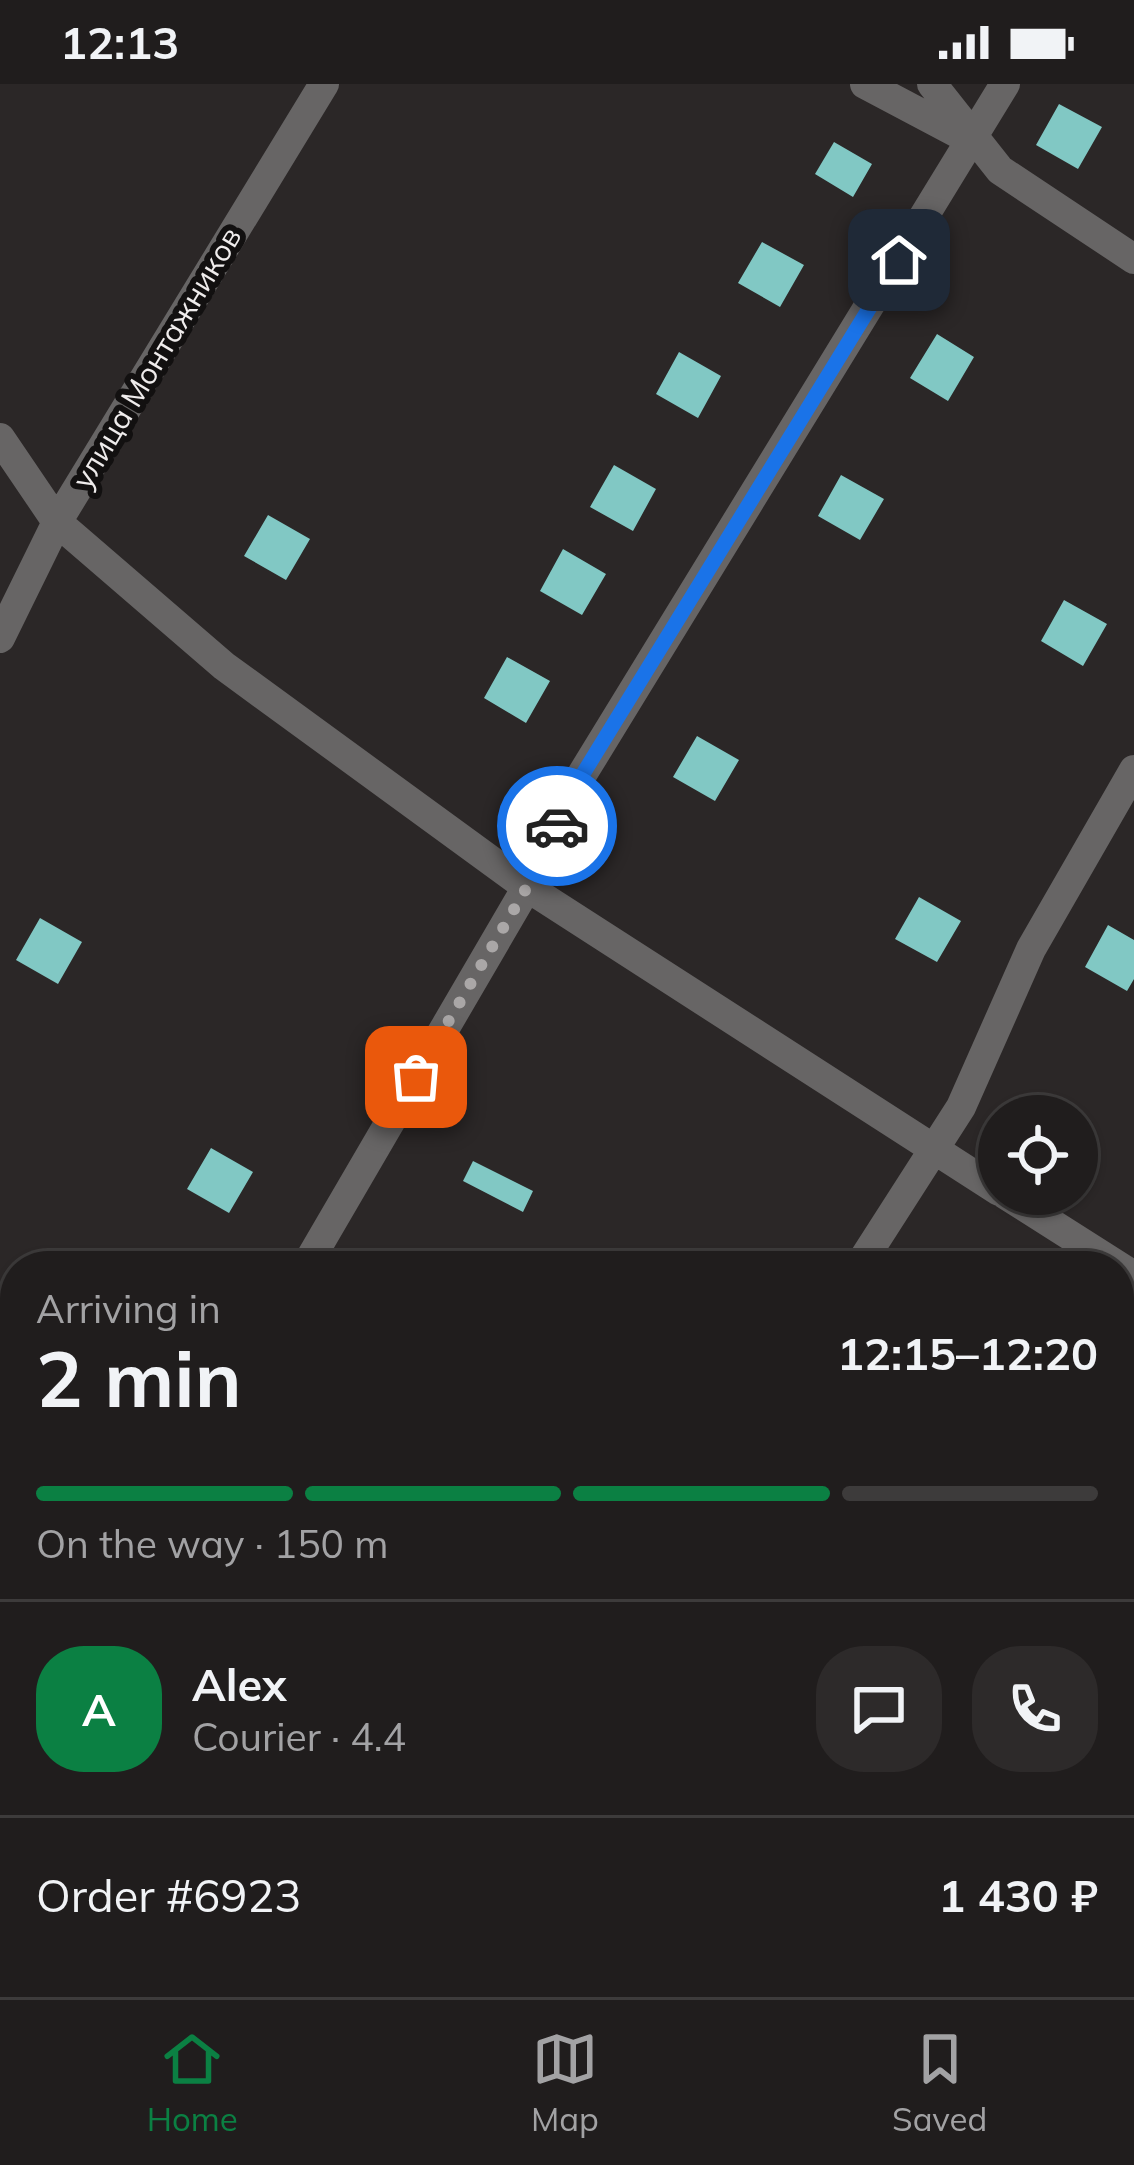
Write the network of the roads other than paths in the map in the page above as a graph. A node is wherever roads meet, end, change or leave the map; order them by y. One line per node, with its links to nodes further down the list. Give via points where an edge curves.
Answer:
1 (323, 84): 8 (street, улица Монтажников)
2 (866, 84): 5 (street)
3 (932, 84): 5 (street)
4 (1005, 84): 5 (street)
5 (973, 140): 6 (street, via 1000,170); 11 (street, via 578,782)
6 (1134, 259)
7 (0, 438): 8 (street)
8 (57, 521): 9 (street, улица Монтажников); 11 (street, via 224,665)
9 (0, 638)
10 (1134, 770): 12 (street, via 1031,949 961,1107)
11 (527, 887): 12 (street); 15 (street)
12 (932, 1150): 13 (street); 16 (street)
13 (978, 1178)
14 (1038, 1215): 17 (street)
15 (315, 1251)
16 (868, 1251)
17 (1095, 1251)

